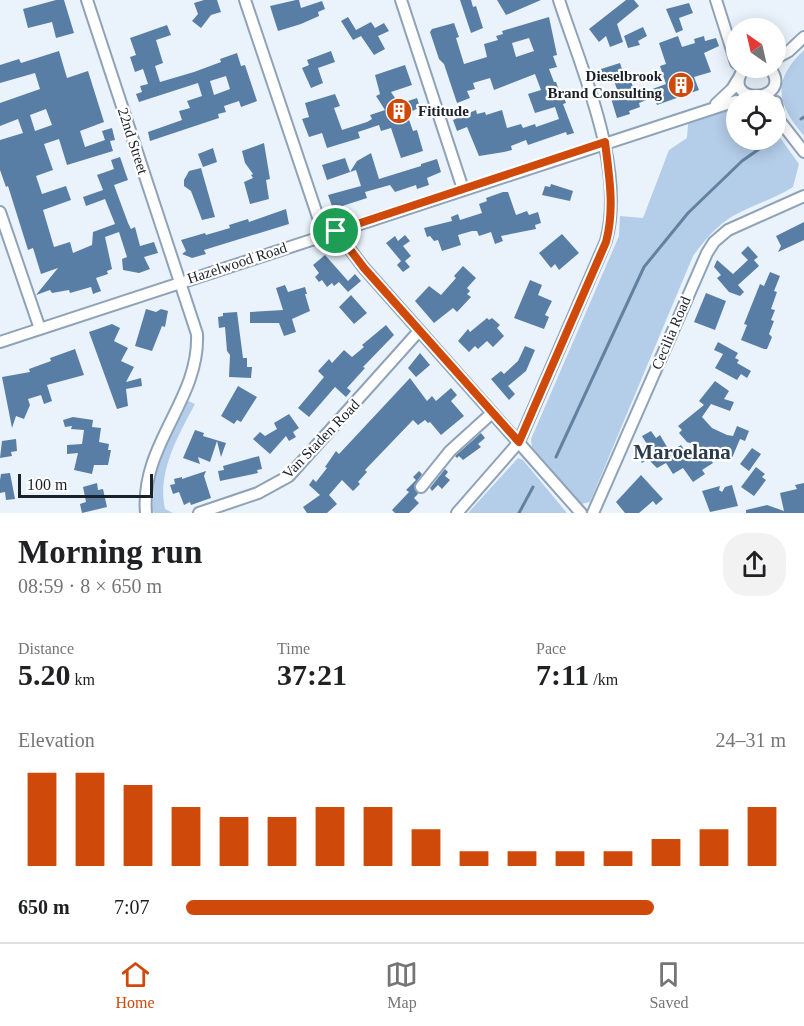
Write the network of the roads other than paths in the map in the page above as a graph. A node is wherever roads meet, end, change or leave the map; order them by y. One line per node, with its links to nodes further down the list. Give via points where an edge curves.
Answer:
1 (87, 0): 22 (street, 22nd Street)
2 (245, 0): 21 (street)
3 (401, 0): 17 (street)
4 (559, 0): 15 (street)
5 (716, 0): 6 (street)
6 (726, 32)
7 (804, 37): 8 (street)
8 (789, 51): 9 (street); 10 (street)
9 (786, 53)
10 (786, 56)
11 (736, 78): 13 (street, Hazelwood Road, via 732,89)
12 (726, 103): 13 (street, Hazelwood Road)
13 (714, 106): 15 (street, Hazelwood Road)
14 (786, 129): 16 (street)
15 (605, 142): 17 (street, Hazelwood Road); 27 (street, via 611,208 606,242)
16 (804, 152)
17 (463, 189): 20 (street, Hazelwood Road)
18 (802, 195): 33 (street, Cecilia Road, via 728,230 714,242)
19 (0, 212): 23 (street)
20 (336, 231): 21 (street, Hazelwood Road); 24 (street)
21 (324, 235): 22 (street, Hazelwood Road)
22 (180, 282): 23 (street, Hazelwood Road); 29 (street, 22nd Street, via 197,334 195,367 158,444)
23 (40, 328): 25 (street, Hazelwood Road)
24 (419, 331): 26 (street); 30 (street, Van Staden Road, via 289,476 258,493)
25 (0, 342)
26 (492, 413): 27 (street); 28 (street, via 450,452)
27 (519, 442): 31 (street); 32 (street)
28 (421, 487)
29 (146, 513)
30 (199, 513)
31 (457, 513)
32 (581, 513)
33 (593, 513)

